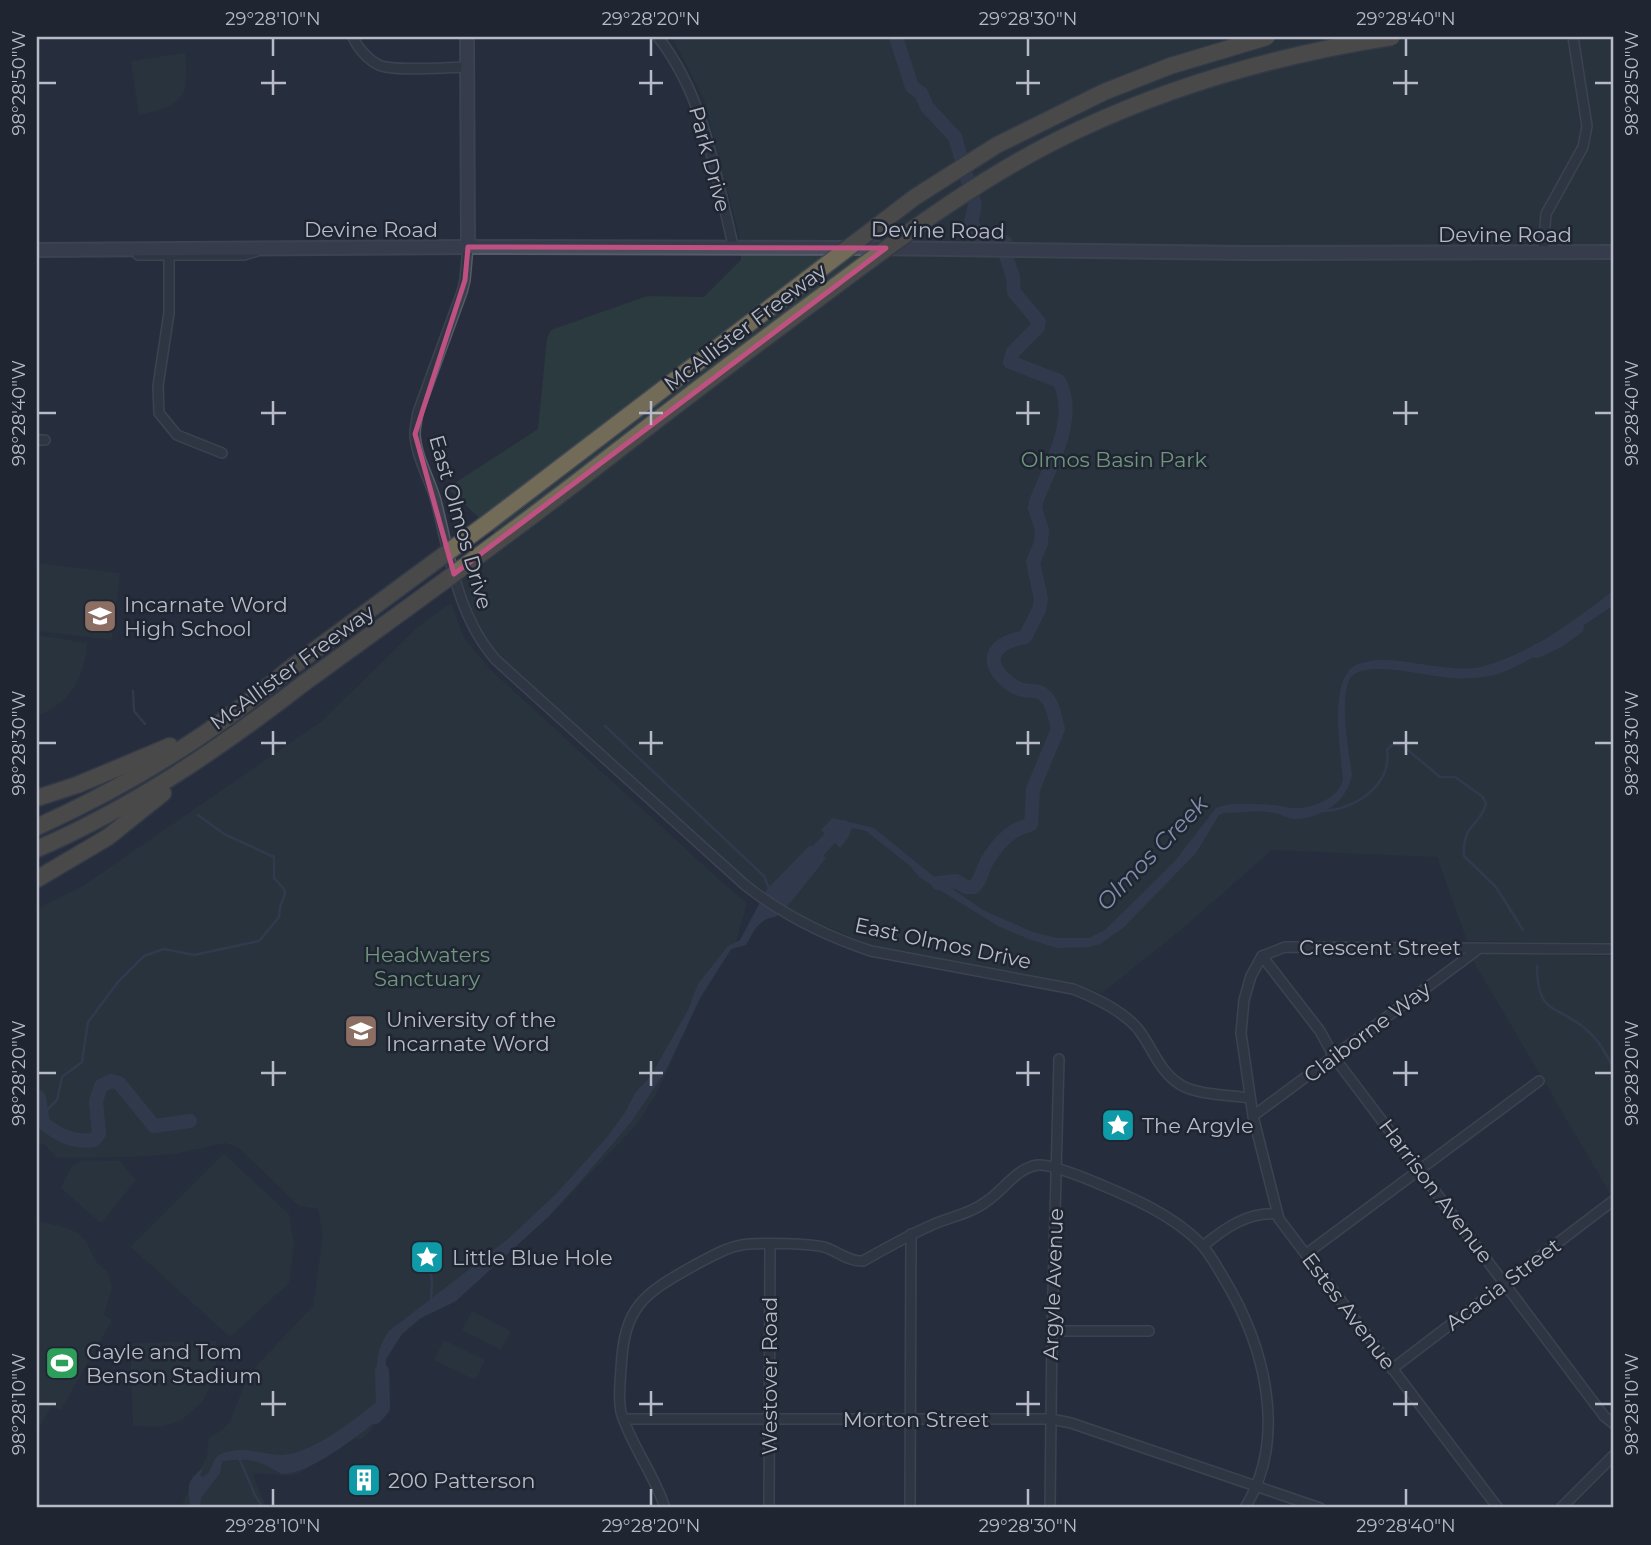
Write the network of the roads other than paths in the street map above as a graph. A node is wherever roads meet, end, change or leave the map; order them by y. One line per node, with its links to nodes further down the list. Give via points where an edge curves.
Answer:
1 (353, 37): 7 (street, via 379,65)
2 (467, 37): 7 (street, East Olmos Drive)
3 (658, 37): 9 (street, Park Drive, via 695,100)
4 (1267, 37): 17 (highway, McAllister Freeway, bridge, via 1170,66 1104,92 997,145 926,190)
5 (1392, 37): 18 (highway, McAllister Freeway, bridge, via 1264,62 1152,97 1076,131 951,201)
6 (1573, 37): 14 (street, via 1587,126 1583,147 1546,214)
7 (467, 67): 8 (street, East Olmos Drive)
8 (468, 247): 9 (street, Devine Road); 10 (street, Devine Road); 29 (street, East Olmos Drive, via 465,281 418,412 415,434 468,618 496,660 765,901 871,951 1086,994 1128,1020 1178,1084)
9 (734, 248): 14 (street, Devine Road)
10 (262, 249): 12 (street, Devine Road); 15 (street, Devine Road, via 243,255)
11 (37, 250): 12 (street, Devine Road)
12 (113, 250): 15 (street, Devine Road, via 127,255)
13 (1614, 252): 14 (street, Devine Road)
14 (1543, 253)
15 (169, 255): 16 (street, via 169,313 158,386 159,413 177,435)
16 (222, 453)
17 (220, 724): 19 (highway, via 123,767); 20 (highway, McAllister Freeway, via 96,799)
18 (247, 727): 21 (highway, McAllister Freeway, via 186,770 83,829); 22 (highway, via 108,837)
19 (37, 798)
20 (37, 827)
21 (37, 849)
22 (37, 879)
23 (1480, 948): 24 (street, Crescent Street); 25 (street, Crescent Street, via 1299,946); 26 (street, Claiborne Way)
24 (1614, 949)
25 (1262, 956): 26 (street, Harrison Avenue, via 1320,1031); 29 (street, via 1251,976 1242,1015)
26 (1334, 1057): 30 (street, Claiborne Way); 31 (street, Harrison Avenue)
27 (1059, 1059): 32 (street, Argyle Avenue)
28 (1539, 1081): 31 (street)
29 (1250, 1098): 30 (street)
30 (1253, 1116): 34 (street)
31 (1420, 1169): 38 (street); 39 (street, Harrison Avenue)
32 (1057, 1170): 35 (street, via 1042,1165 1025,1170 977,1208); 37 (street, via 1132,1198); 40 (street, Argyle Avenue)
33 (1614, 1200): 39 (street, Acacia Street)
34 (1277, 1214): 37 (street, via 1238,1221); 38 (street, Estes Avenue)
35 (911, 1234): 36 (street, via 856,1262 823,1247); 45 (street)
36 (769, 1244): 43 (street, via 719,1252 643,1299 632,1314 622,1347 619,1395); 44 (street, Westover Road)
37 (1203, 1246): 49 (street, via 1237,1299 1263,1374 1267,1447)
38 (1306, 1254): 42 (street, Estes Avenue)
39 (1506, 1283): 42 (street, Acacia Street); 47 (street, Harrison Avenue)
40 (1052, 1331): 41 (street); 46 (street, Argyle Avenue)
41 (1149, 1331)
42 (1392, 1369): 56 (street, Estes Avenue)
43 (624, 1419): 44 (street, Morton Street); 50 (street)
44 (769, 1419): 45 (street, Morton Street); 51 (street, Westover Road)
45 (910, 1419): 46 (street, Morton Street); 52 (street)
46 (1051, 1419): 49 (street, Morton Street); 53 (street, Argyle Avenue)
47 (1614, 1424)
48 (1614, 1455): 57 (street)
49 (1256, 1487): 54 (street); 55 (street, Morton Street)
50 (665, 1508)
51 (769, 1508)
52 (910, 1508)
53 (1050, 1508)
54 (1245, 1508)
55 (1320, 1508)
56 (1498, 1508)
57 (1561, 1508)

